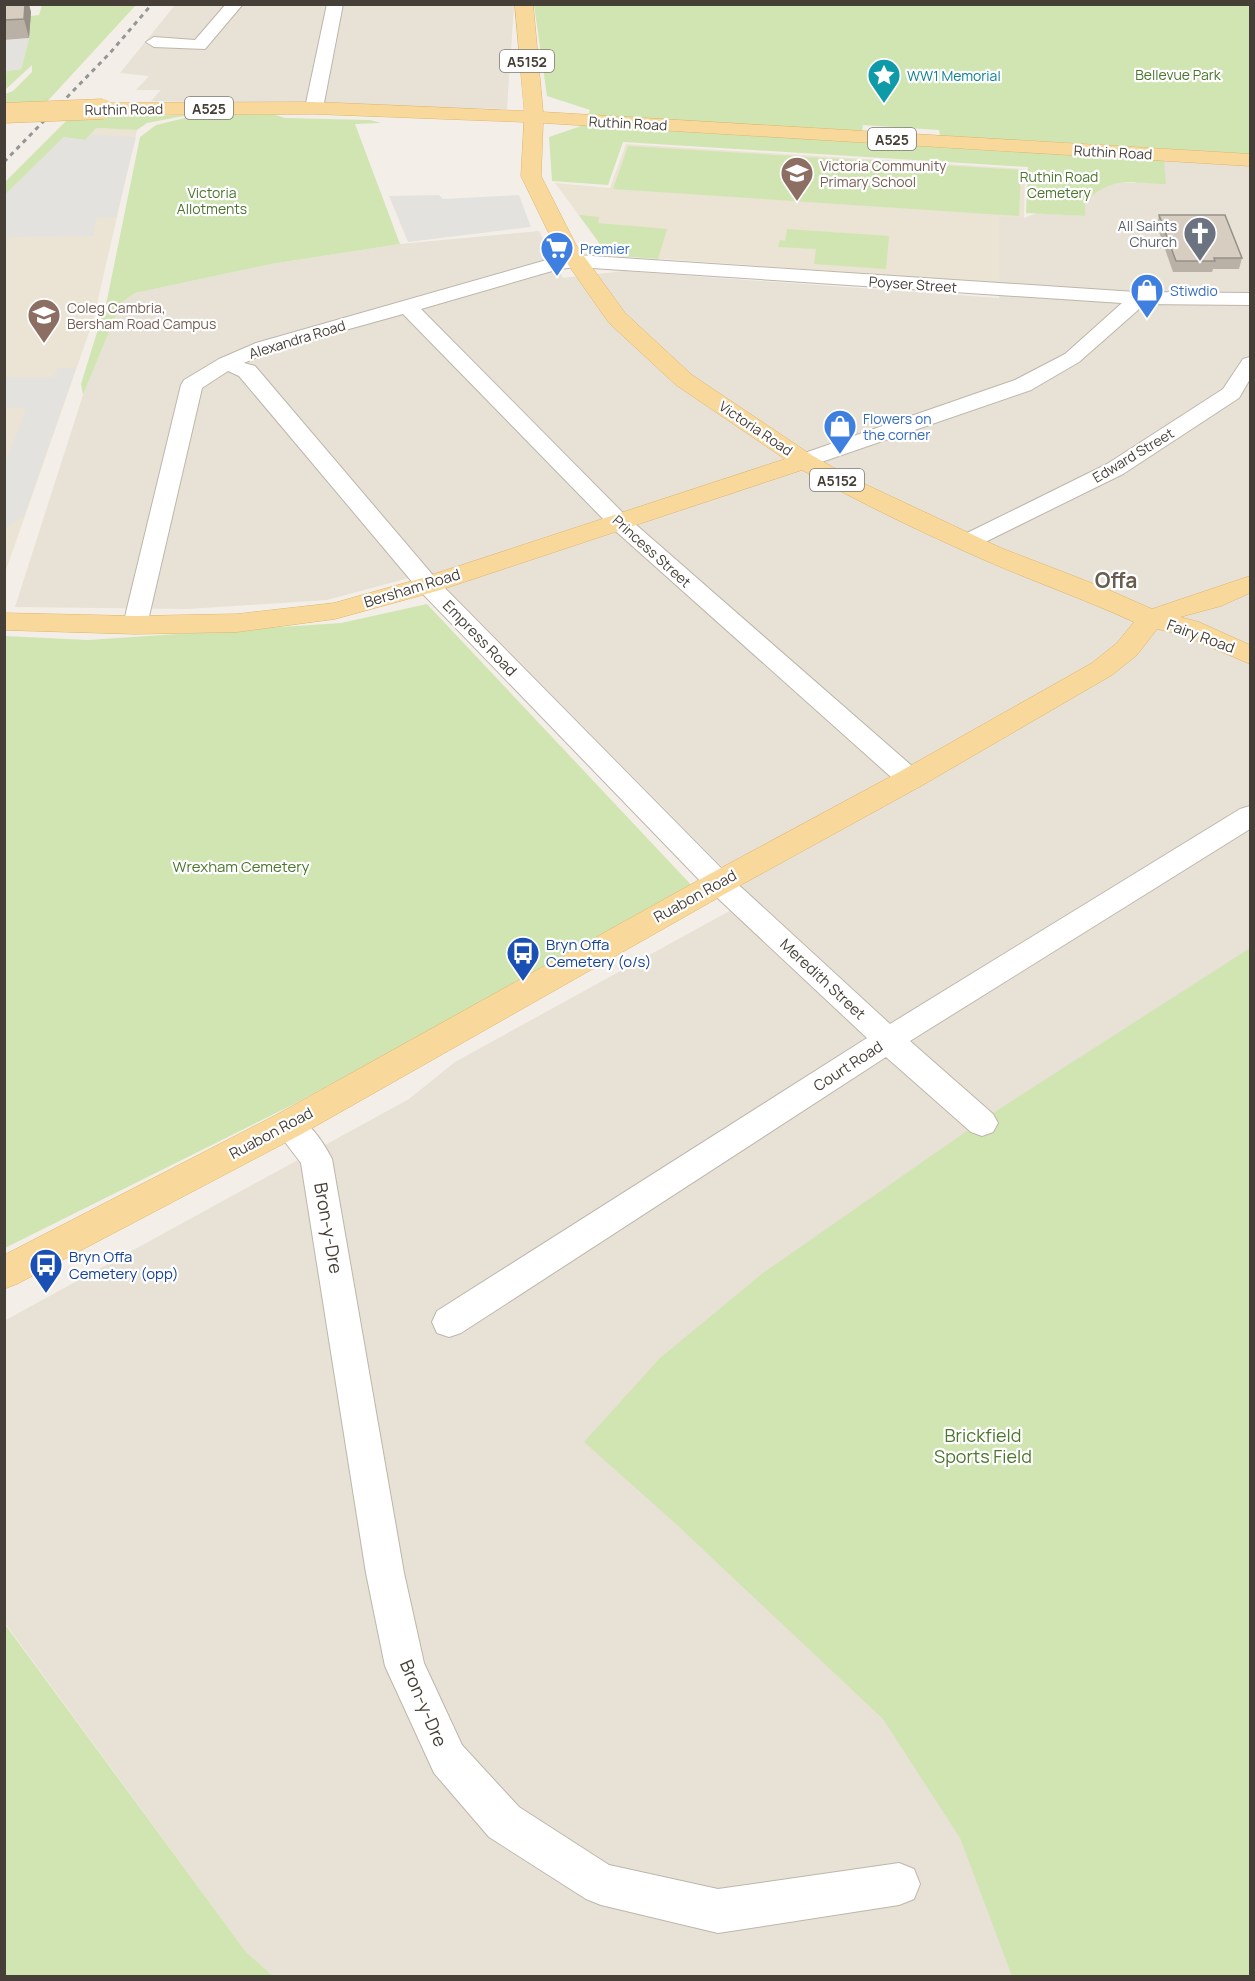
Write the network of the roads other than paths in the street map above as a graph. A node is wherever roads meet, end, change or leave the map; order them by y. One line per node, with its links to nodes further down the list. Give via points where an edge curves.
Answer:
1 (235, 4): 4 (street, via 199,45)
2 (335, 4): 5 (street)
3 (524, 4): 7 (main road, A5152)
4 (154, 42)
5 (314, 108): 6 (main road, Ruthin Road / A525, bridge); 7 (main road, Ruthin Road / A525)
6 (4, 113)
7 (534, 117): 8 (main road, Ruthin Road / A525); 9 (main road, Victoria Road / A5152, via 531,176)
8 (1251, 160)
9 (577, 261): 10 (street, Poyser Street); 12 (street, Alexandra Road, via 557,263); 15 (main road, Victoria Road / A5152, via 617,318 684,380)
10 (1135, 298): 11 (street, Poyser Street); 15 (street, via 1131,306 1072,358 1023,385)
11 (1251, 299)
12 (407, 308): 13 (street, Alexandra Road, via 263,347); 16 (street, Princess Street)
13 (226, 363): 19 (street, Empress Road, via 247,371); 22 (street, Alexandra Road, via 192,385)
14 (1251, 363): 17 (street, Edward Street, via 1231,393 1114,469)
15 (804, 460): 16 (main road, Bersham Road); 17 (main road, Victoria Road / A5152, via 843,483)
16 (618, 521): 19 (main road, Bersham Road); 24 (street, Princess Street)
17 (967, 542): 20 (main road, Victoria Road / A5152)
18 (1251, 584): 20 (main road)
19 (428, 585): 22 (main road, Bersham Road, via 335,611 237,623); 26 (street, Empress Road)
20 (1151, 619): 23 (main road, Fairy Road, via 1189,628); 24 (main road, Ruabon Road, via 1127,649 1102,669)
21 (4, 621): 22 (main road, Bersham Road)
22 (135, 626)
23 (1251, 655)
24 (910, 779): 26 (main road, Ruabon Road)
25 (1251, 816): 27 (street, Court Road)
26 (719, 883): 27 (street, Meredith Street); 29 (main road, Ruabon Road)
27 (888, 1040): 28 (street, Meredith Street); 31 (street, Court Road)
28 (982, 1123)
29 (288, 1125): 30 (main road, Ruabon Road); 32 (street, Bron-y-Dre, via 316,1159 405,1666 448,1759 504,1822 601,1884 718,1911)
30 (4, 1273)
31 (449, 1322)
32 (899, 1884)

